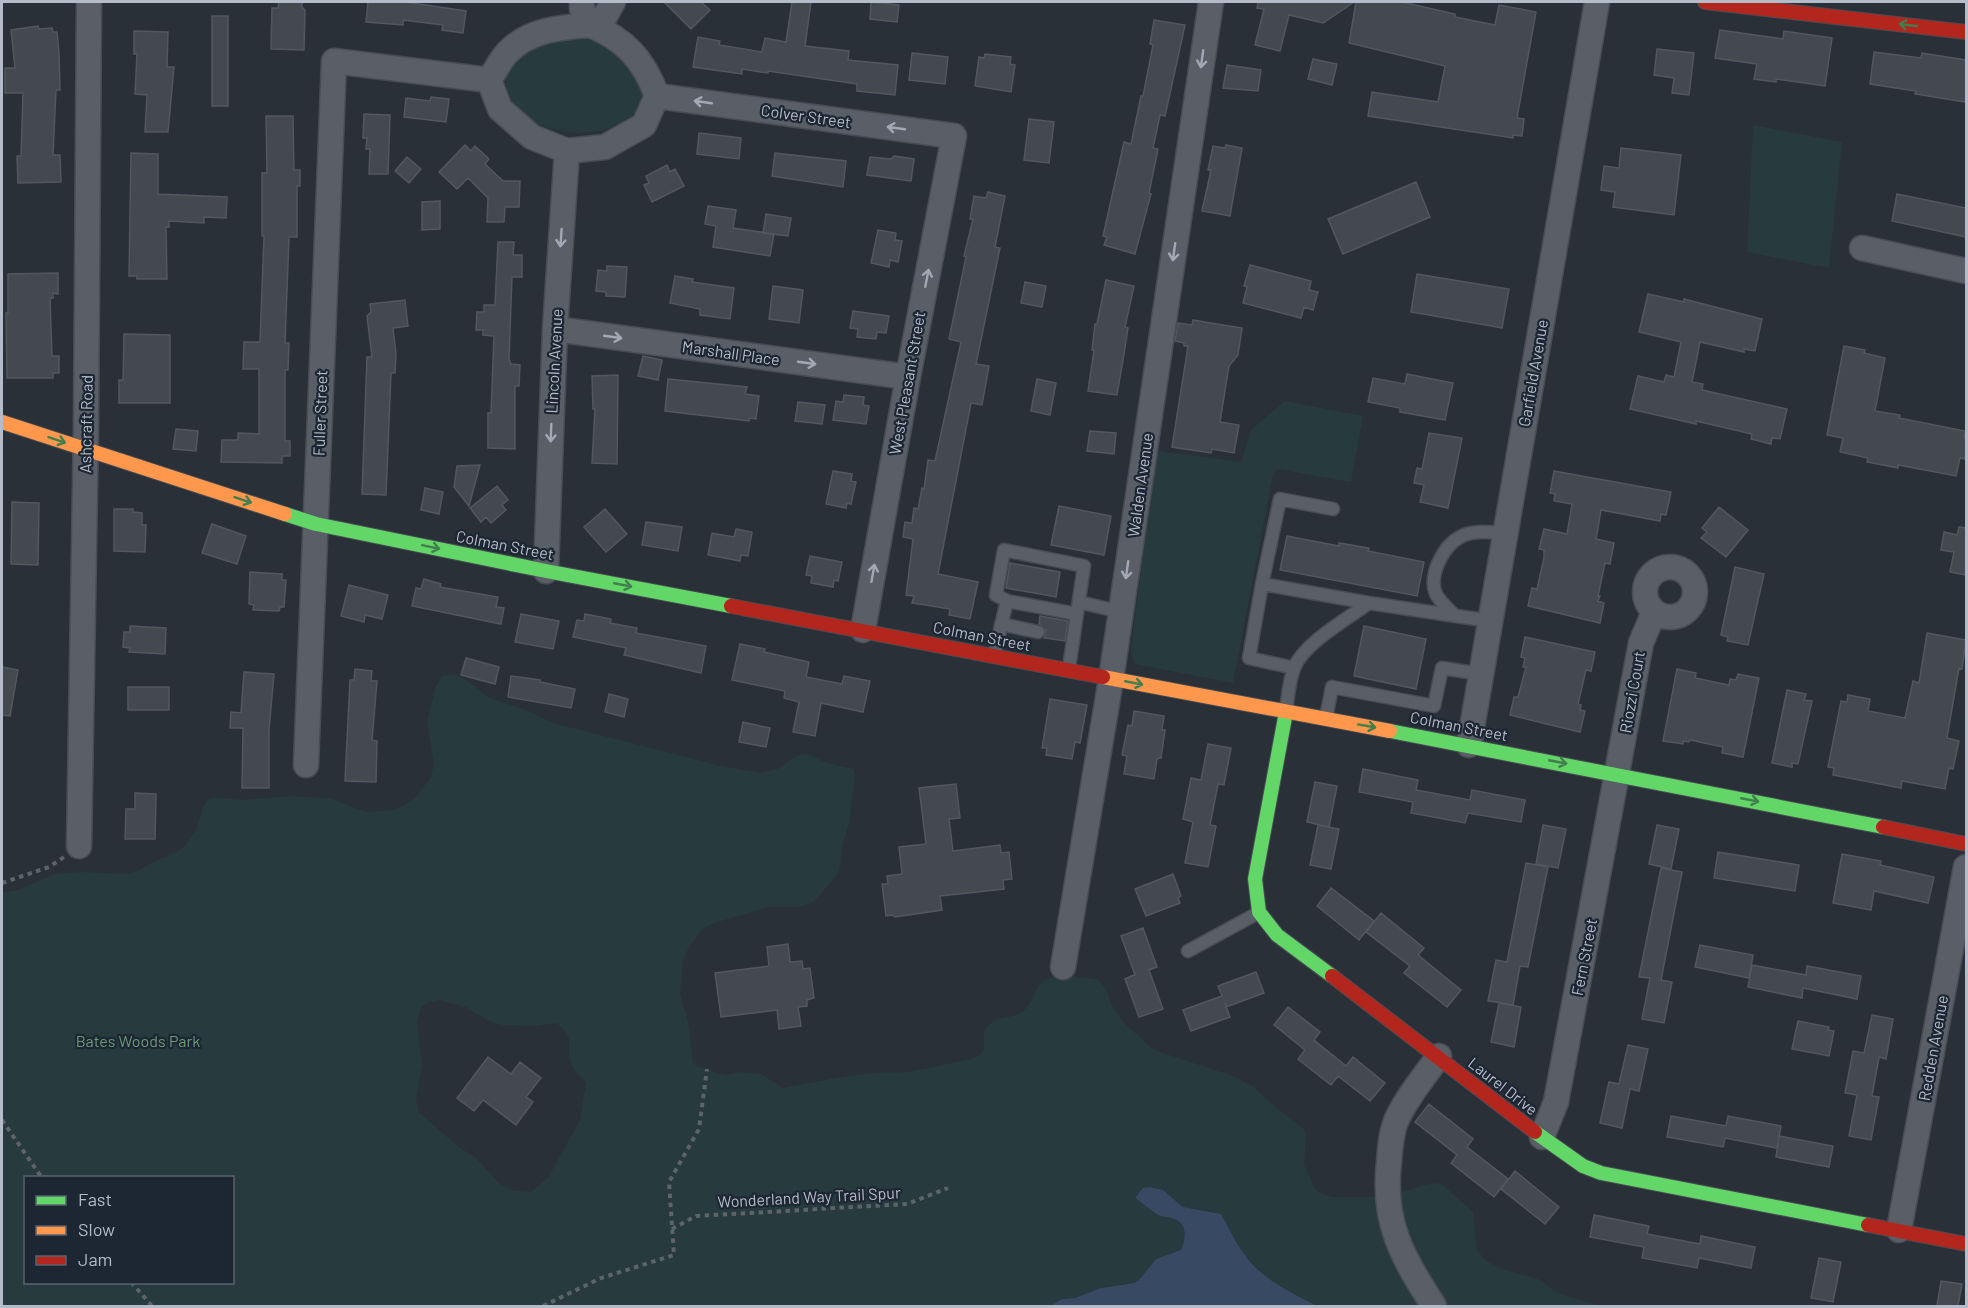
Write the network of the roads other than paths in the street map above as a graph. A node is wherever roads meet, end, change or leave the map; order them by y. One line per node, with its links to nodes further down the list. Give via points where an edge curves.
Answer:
1 (89, 2): 18 (street, Ashcraft Road)
2 (582, 2): 7 (street)
3 (613, 2): 7 (street, via 604,18)
4 (1211, 2): 27 (street, Walden Avenue, one-way to 27)
5 (1597, 2): 21 (street, Garfield Avenue)
6 (1705, 2): 8 (main road, one-way to 6)
7 (590, 25): 9 (street, via 553,28 529,38 507,52); 10 (street, via 609,32 631,50 650,75)
8 (1966, 32)
9 (489, 80): 12 (street, via 500,109 532,137); 20 (street, Fuller Street, via 334,61)
10 (657, 96): 11 (street, Colver Street, one-way to 10); 12 (street, via 644,125 605,147)
11 (954, 136): 16 (street, West Pleasant Street, one-way to 11)
12 (567, 151): 15 (street, Lincoln Avenue, one-way to 15)
13 (1862, 248): 14 (street)
14 (1966, 271)
15 (555, 329): 16 (street, Marshall Place, one-way to 16); 22 (street, Lincoln Avenue, one-way to 22)
16 (908, 377): 32 (street, West Pleasant Street, one-way to 16)
17 (2, 422): 18 (main road, Colman Street, one-way to 18)
18 (85, 449): 20 (main road, Colman Street, one-way to 20); 45 (street, Ashcraft Road)
19 (1333, 509): 23 (lane, via 1280,499)
20 (316, 524): 22 (main road, Colman Street, one-way to 22); 42 (street, Fuller Street)
21 (1505, 533): 29 (lane, via 1480,532 1459,538 1439,562 1434,576 1436,592); 30 (street, Garfield Avenue)
22 (546, 571): 32 (main road, Colman Street, one-way to 32)
23 (1262, 584): 25 (lane); 35 (lane, via 1249,658)
24 (1007, 600): 26 (lane); 26 (lane, via 996,595 1004,550 1084,566); 31 (lane)
25 (1369, 603): 29 (lane); 35 (lane, via 1317,640)
26 (1078, 608): 27 (lane); 36 (lane, via 1070,638)
27 (1121, 612): 38 (street, Walden Avenue)
28 (1654, 612): 43 (street, Riozzi Court, via 1641,643)
29 (1454, 615): 30 (lane)
30 (1490, 621): 37 (street, Garfield Avenue)
31 (1001, 624): 33 (lane); 34 (lane)
32 (863, 630): 34 (main road, Colman Street)
33 (1038, 632)
34 (994, 656): 36 (main road, Colman Street)
35 (1294, 668): 39 (lane)
36 (1069, 669): 38 (main road, Colman Street)
37 (1481, 674): 40 (lane, via 1442,668 1434,706 1332,687); 41 (street, Garfield Avenue)
38 (1111, 679): 39 (main road, Colman Street, one-way to 39); 49 (street, Walden Avenue)
39 (1286, 712): 40 (main road, Colman Street); 47 (main road, via 1255,879)
40 (1326, 719): 41 (main road, Colman Street, one-way to 41)
41 (1469, 745): 43 (main road, Colman Street, one-way to 43)
42 (306, 765)
43 (1618, 774): 44 (main road, Colman Street, one-way to 44); 51 (street, Fern Street, via 1556,1102)
44 (1966, 844)
45 (79, 846)
46 (1966, 867): 52 (street, Redden Avenue)
47 (1259, 912): 48 (lane); 50 (main road, Laurel Drive, via 1277,935)
48 (1188, 951)
49 (1063, 967)
50 (1439, 1056): 51 (main road, Laurel Drive); 54 (street, via 1396,1121 1387,1173 1394,1234)
51 (1542, 1137): 52 (main road, Laurel Drive, via 1582,1166 1601,1173)
52 (1899, 1230): 53 (main road, Laurel Drive)
53 (1966, 1244)
54 (1434, 1306)

